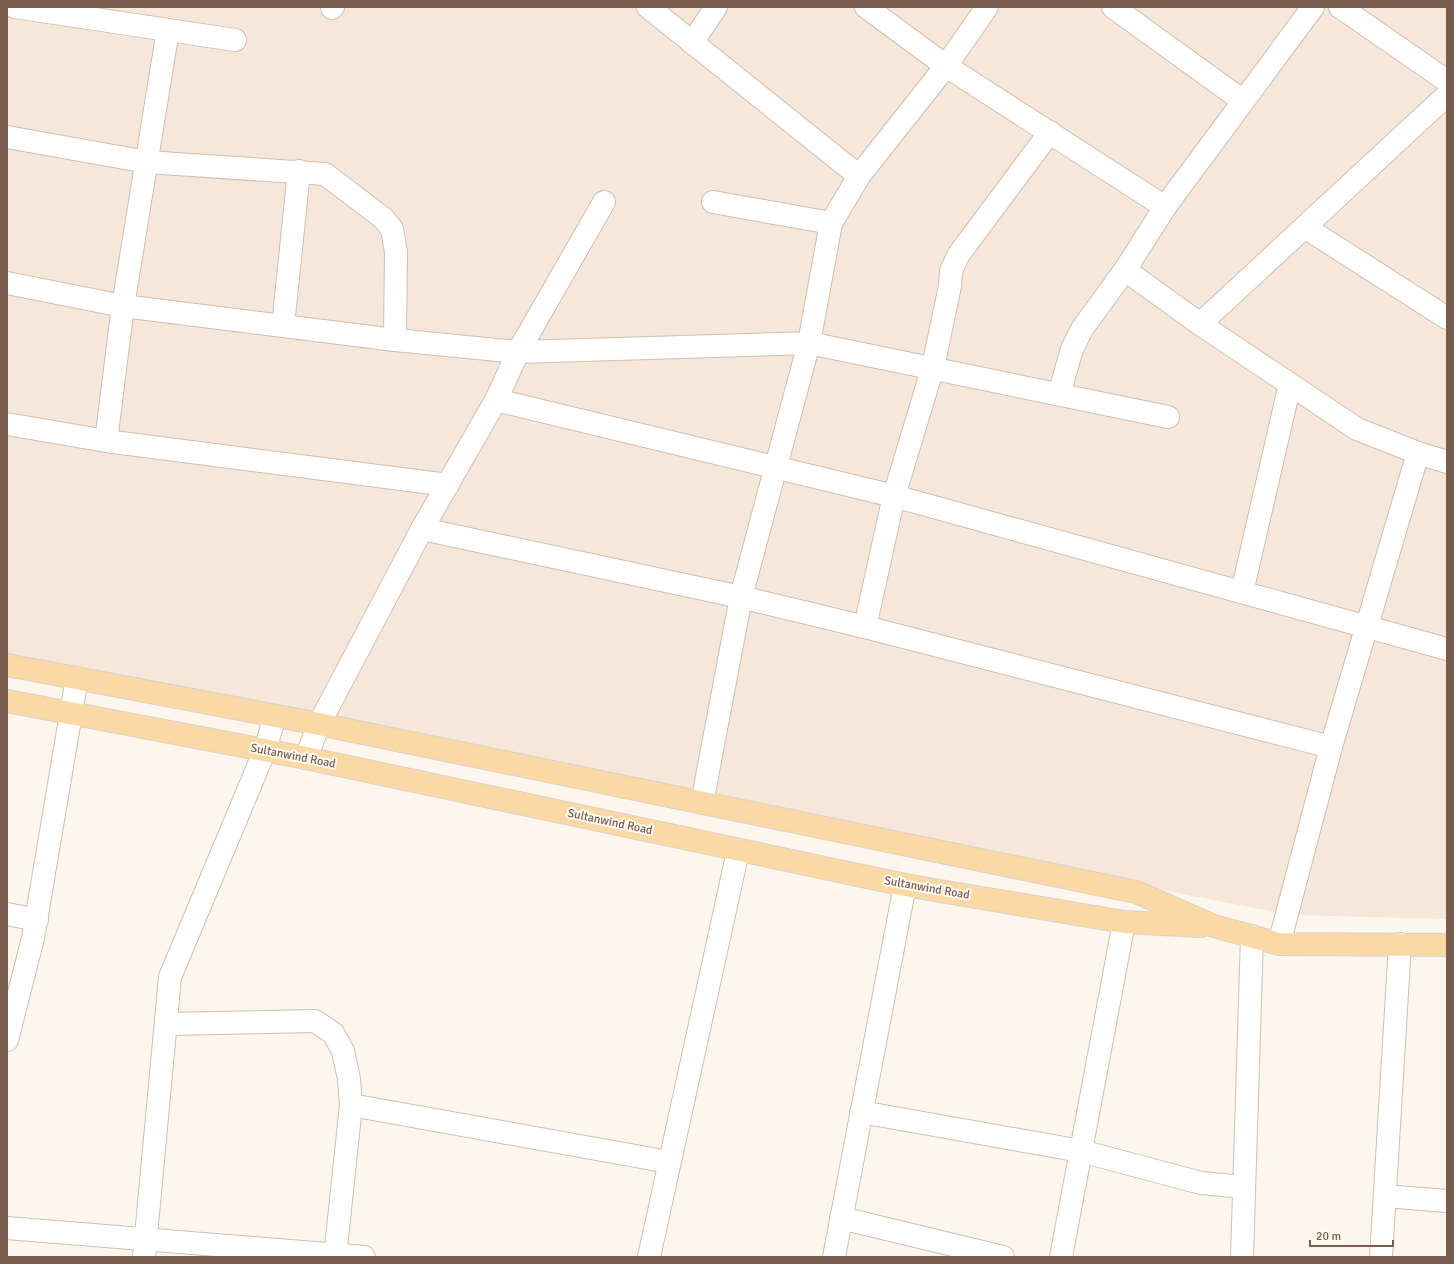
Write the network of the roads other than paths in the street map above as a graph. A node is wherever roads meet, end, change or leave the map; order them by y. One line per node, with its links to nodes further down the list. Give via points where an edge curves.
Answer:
1 (15, 7): 9 (street)
2 (648, 7): 11 (street)
3 (716, 7): 11 (street)
4 (866, 7): 12 (street)
5 (987, 7): 12 (street)
6 (1113, 7): 15 (street)
7 (1313, 7): 15 (street)
8 (1340, 7): 13 (street)
9 (168, 30): 10 (street); 18 (street)
10 (235, 40)
11 (692, 43): 20 (street)
12 (946, 66): 16 (street); 20 (street)
13 (1447, 81)
14 (1447, 95): 25 (street)
15 (1243, 101): 23 (street)
16 (1050, 132): 23 (street); 35 (street, via 964,248 951,271)
17 (7, 138): 18 (street)
18 (147, 162): 19 (street, via 279,172); 28 (street)
19 (299, 171): 31 (street); 32 (street, via 325,174 383,218 392,229 396,252)
20 (859, 176): 24 (street)
21 (604, 202): 34 (street)
22 (713, 202): 24 (street)
23 (1165, 207): 26 (street)
24 (831, 223): 33 (street)
25 (1306, 228): 29 (street); 30 (street)
26 (1125, 270): 30 (street); 37 (street, via 1082,329 1072,349)
27 (7, 283): 28 (street)
28 (123, 306): 31 (street); 41 (street)
29 (1447, 318)
30 (1200, 324): 36 (street)
31 (283, 326): 32 (street)
32 (395, 340): 34 (street)
33 (809, 343): 34 (street); 35 (street); 44 (street)
34 (518, 352): 38 (street)
35 (932, 367): 37 (street); 46 (street)
36 (1290, 384): 42 (street, via 1357,429); 48 (street)
37 (1059, 394): 39 (street)
38 (496, 400): 44 (street); 45 (street)
39 (1168, 417)
40 (7, 424): 41 (street)
41 (106, 441): 45 (street)
42 (1418, 453): 43 (street); 51 (street)
43 (1447, 462)
44 (776, 468): 46 (street); 49 (street)
45 (448, 485): 47 (street)
46 (894, 496): 48 (street); 50 (street)
47 (422, 529): 49 (street); 58 (street)
48 (1242, 592): 51 (street)
49 (741, 597): 50 (street); 62 (street)
50 (865, 627): 59 (street)
51 (1367, 627): 52 (street); 59 (street)
52 (1447, 649)
53 (7, 665): 54 (main road)
54 (77, 678): 56 (street); 57 (main road)
55 (7, 701): 56 (main road, Sultanwind Road)
56 (72, 713): 60 (main road, Sultanwind Road); 66 (street)
57 (276, 716): 58 (main road); 60 (street)
58 (319, 724): 61 (street); 62 (main road)
59 (1331, 747): 70 (street)
60 (265, 750): 61 (main road, Sultanwind Road); 73 (street, via 170,977)
61 (306, 758): 63 (main road, Sultanwind Road)
62 (702, 803): 68 (main road, via 1136,892)
63 (738, 850): 64 (main road, Sultanwind Road); 78 (street)
64 (905, 885): 67 (main road, Sultanwind Road); 76 (street)
65 (7, 914): 66 (street)
66 (37, 920): 74 (street)
67 (1124, 922): 68 (main road, Sultanwind Road); 77 (street)
68 (1214, 926): 69 (main road)
69 (1252, 936): 70 (main road); 79 (street)
70 (1279, 944): 71 (main road)
71 (1400, 944): 72 (main road); 80 (street)
72 (1447, 945)
73 (166, 1024): 75 (street, via 315,1021 333,1033 343,1051); 84 (street)
74 (7, 1040)
75 (351, 1105): 78 (street); 85 (street)
76 (861, 1112): 77 (street); 82 (street)
77 (1081, 1151): 79 (street, via 1201,1183); 90 (street)
78 (669, 1162): 87 (street)
79 (1244, 1187): 91 (street)
80 (1385, 1196): 81 (street); 92 (street)
81 (1447, 1201)
82 (841, 1218): 88 (street); 89 (street)
83 (7, 1228): 84 (street)
84 (145, 1248): 85 (street)
85 (335, 1256): 86 (street)
86 (364, 1257)
87 (649, 1257)
88 (834, 1257)
89 (1003, 1257)
90 (1061, 1257)
91 (1242, 1257)
92 (1381, 1257)

